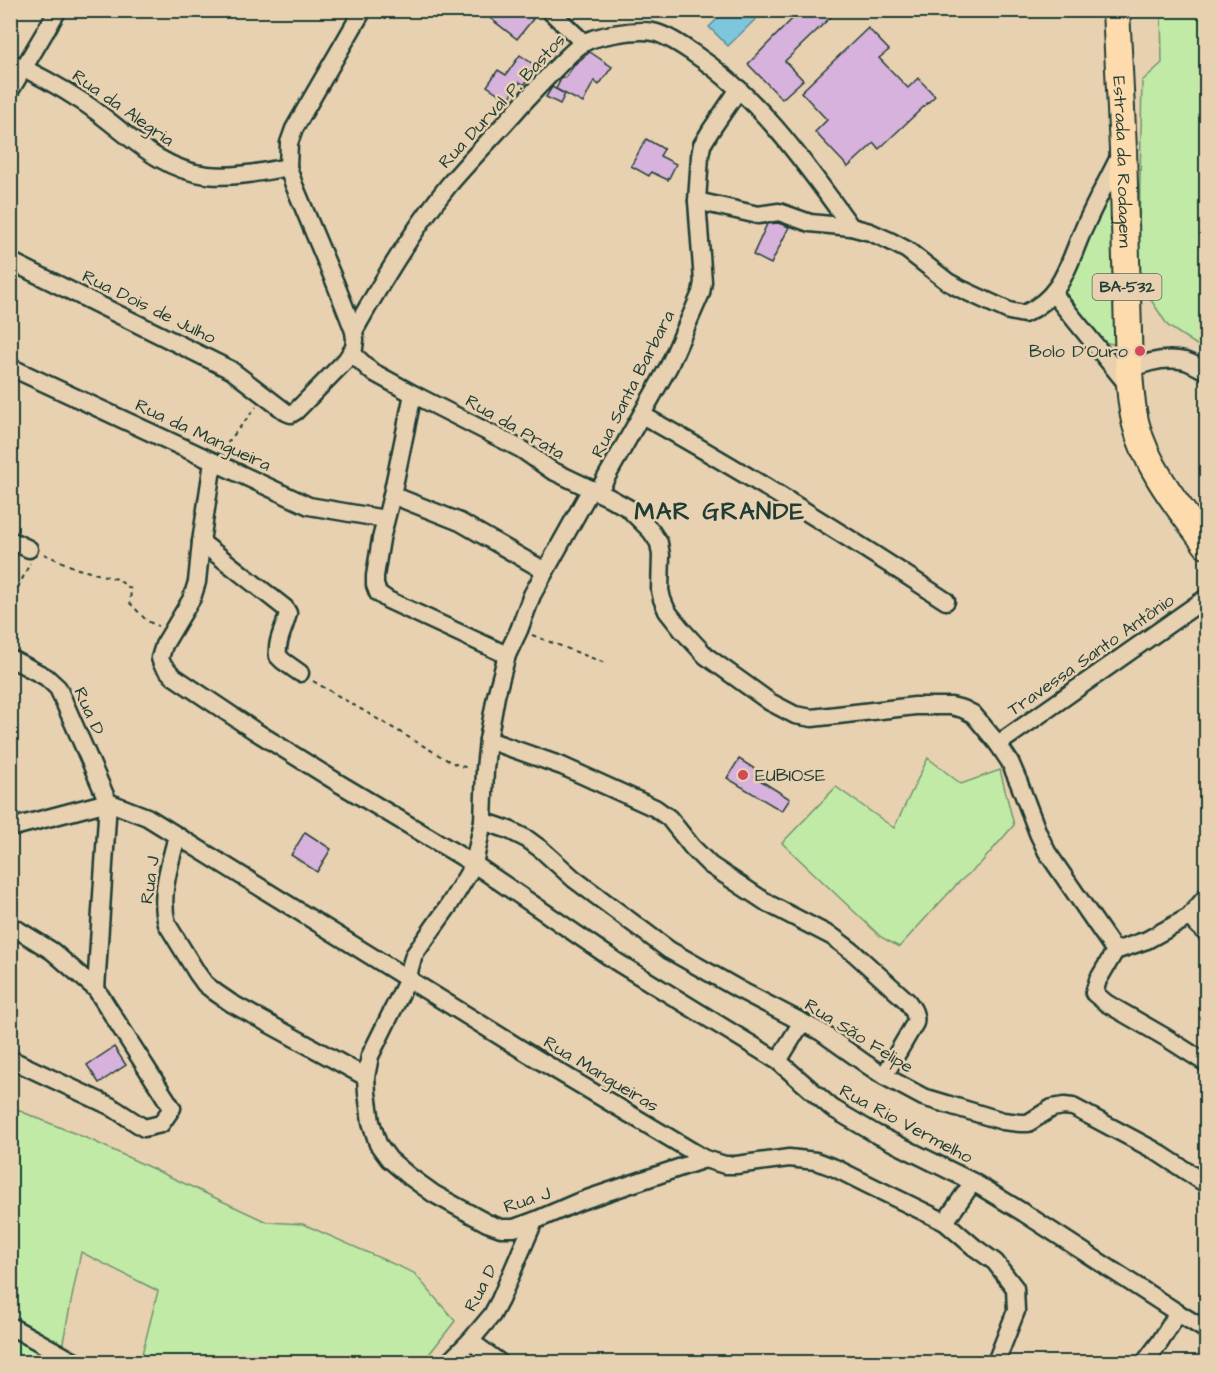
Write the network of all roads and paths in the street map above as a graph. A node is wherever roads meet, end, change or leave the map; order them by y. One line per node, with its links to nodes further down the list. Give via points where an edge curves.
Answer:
1 (58, 10): 6 (street)
2 (363, 10): 10 (street, via 294,129)
3 (549, 10): 5 (street)
4 (1116, 10): 9 (main road, Estrada da Rodagem / BA-532)
5 (584, 43): 7 (street, Rua Durval P. Bastos, via 630,32 653,32 688,50); 15 (street, Rua Durval P. Bastos, via 535,90 449,186 400,253)
6 (17, 65): 8 (street); 10 (street, Rua da Alegria, via 82,102 157,158 182,169 226,176)
7 (739, 89): 11 (street, Rua Santa Barbara, via 702,145); 12 (street, Rua Durval P. Bastos, via 779,131)
8 (10, 91)
9 (1123, 149): 14 (street, via 1065,276); 19 (main road, Estrada da Rodagem / BA-532)
10 (288, 167): 15 (street)
11 (698, 201): 12 (street, via 750,214 779,212 810,223); 22 (street, Rua Santa Barbara, via 703,282 669,366)
12 (851, 226): 14 (street, via 907,250 948,282 1009,311 1024,314)
13 (10, 261): 21 (street, Rua Dois de Julho, via 231,370)
14 (1053, 292): 19 (street)
15 (354, 331): 16 (street)
16 (352, 352): 20 (street, Rua da Prata, via 371,370); 21 (street, Rua Dois de Julho, via 291,414)
17 (10, 367): 23 (street, Rua da Mangueira)
18 (1206, 371): 19 (street, via 1185,361 1147,362)
19 (1129, 379): 29 (main road, Estrada da Rodagem / BA-532, via 1146,453 1164,487)
20 (413, 394): 24 (street, Rua da Prata); 25 (street)
21 (265, 395): 23 (path)
22 (642, 414): 24 (street, Rua Santa Barbara); 33 (street, via 780,495)
23 (213, 462): 26 (street, Rua da Mangueira, via 309,506); 28 (street)
24 (595, 491): 31 (street, Rua Santa Barbara); 42 (street, Rua da Prata, via 628,508 659,543 662,599 682,630 706,656 770,702 795,715 812,718 915,706 951,706 973,714)
25 (392, 495): 26 (street); 31 (street, via 460,522)
26 (385, 519): 37 (street, via 375,576 378,593)
27 (10, 540): 30 (street)
28 (201, 543): 36 (street, via 192,598); 40 (street, via 285,608 288,613 278,656)
29 (1206, 544)
30 (32, 549): 34 (path); 36 (path, via 117,579 131,589 130,603 147,621)
31 (545, 571): 35 (street, Rua Santa Barbara)
32 (1206, 598): 42 (street, Travessa Santo Antônio)
33 (946, 601)
34 (10, 604)
35 (519, 630): 37 (street, Rua Santa Barbara); 39 (path)
36 (172, 632): 48 (street, Rua Rio Vermelho, via 160,658 173,676 255,731)
37 (507, 655): 41 (street, Rua Santa Barbara)
38 (10, 658): 44 (street, Rua D, via 58,688)
39 (605, 663)
40 (300, 673): 43 (path, via 449,761)
41 (488, 740): 43 (street, Rua Santa Barbara); 60 (street, via 562,766 656,808 721,874 853,952 907,1001 916,1017)
42 (998, 744): 53 (street, Rua da Prata, via 1010,762 1047,852)
43 (485, 769): 45 (street, Rua Santa Barbara)
44 (108, 802): 46 (street); 47 (street, Rua Mangueiras, via 147,817); 55 (street)
45 (483, 821): 48 (street, Rua Santa Barbara); 56 (street, Rua São Felipe, via 527,839 669,950)
46 (10, 828)
47 (177, 836): 54 (street, Rua Mangueiras); 61 (street, Rua J, via 164,890 164,913 205,984 231,1003)
48 (474, 864): 54 (street, Rua J, via 414,955); 58 (street, Rua Rio Vermelho, via 617,962)
49 (1206, 897): 50 (street)
50 (1189, 917): 52 (street); 53 (street, via 1148,940)
51 (10, 925): 55 (street, via 52,951)
52 (1206, 933)
53 (1115, 951): 59 (street, via 1094,993)
54 (408, 979): 61 (street, Rua J, via 370,1056); 62 (street, Rua Mangueiras)
55 (96, 988): 57 (street, via 172,1108 161,1124 144,1128 110,1106)
56 (802, 1022): 58 (street); 60 (street, Rua São Felipe)
57 (10, 1059)
58 (778, 1061): 63 (street, Rua Rio Vermelho, via 832,1108)
59 (1206, 1063)
60 (884, 1076): 64 (street, Rua São Felipe, via 933,1101 1012,1122 1028,1123 1057,1106 1072,1107 1154,1150)
61 (366, 1077): 65 (street, Rua J, via 371,1122 378,1144 389,1159 434,1194 487,1223 514,1228)
62 (705, 1158): 65 (street, Rua J); 66 (street, Rua Mangueiras, via 736,1165 789,1158 816,1161)
63 (973, 1182): 66 (street); 67 (street, Rua Rio Vermelho)
64 (1206, 1184)
65 (534, 1221): 70 (street, Rua D, via 492,1315)
66 (945, 1222): 74 (street, Rua Mangueiras, via 995,1262 1015,1288 1016,1311)
67 (1178, 1313): 69 (street, Rua Rio Vermelho); 75 (street)
68 (10, 1326): 71 (street)
69 (1206, 1330)
70 (470, 1341): 72 (street, Rua D); 73 (street)
71 (75, 1362)
72 (449, 1362)
73 (499, 1362)
74 (996, 1362)
75 (1145, 1362)

